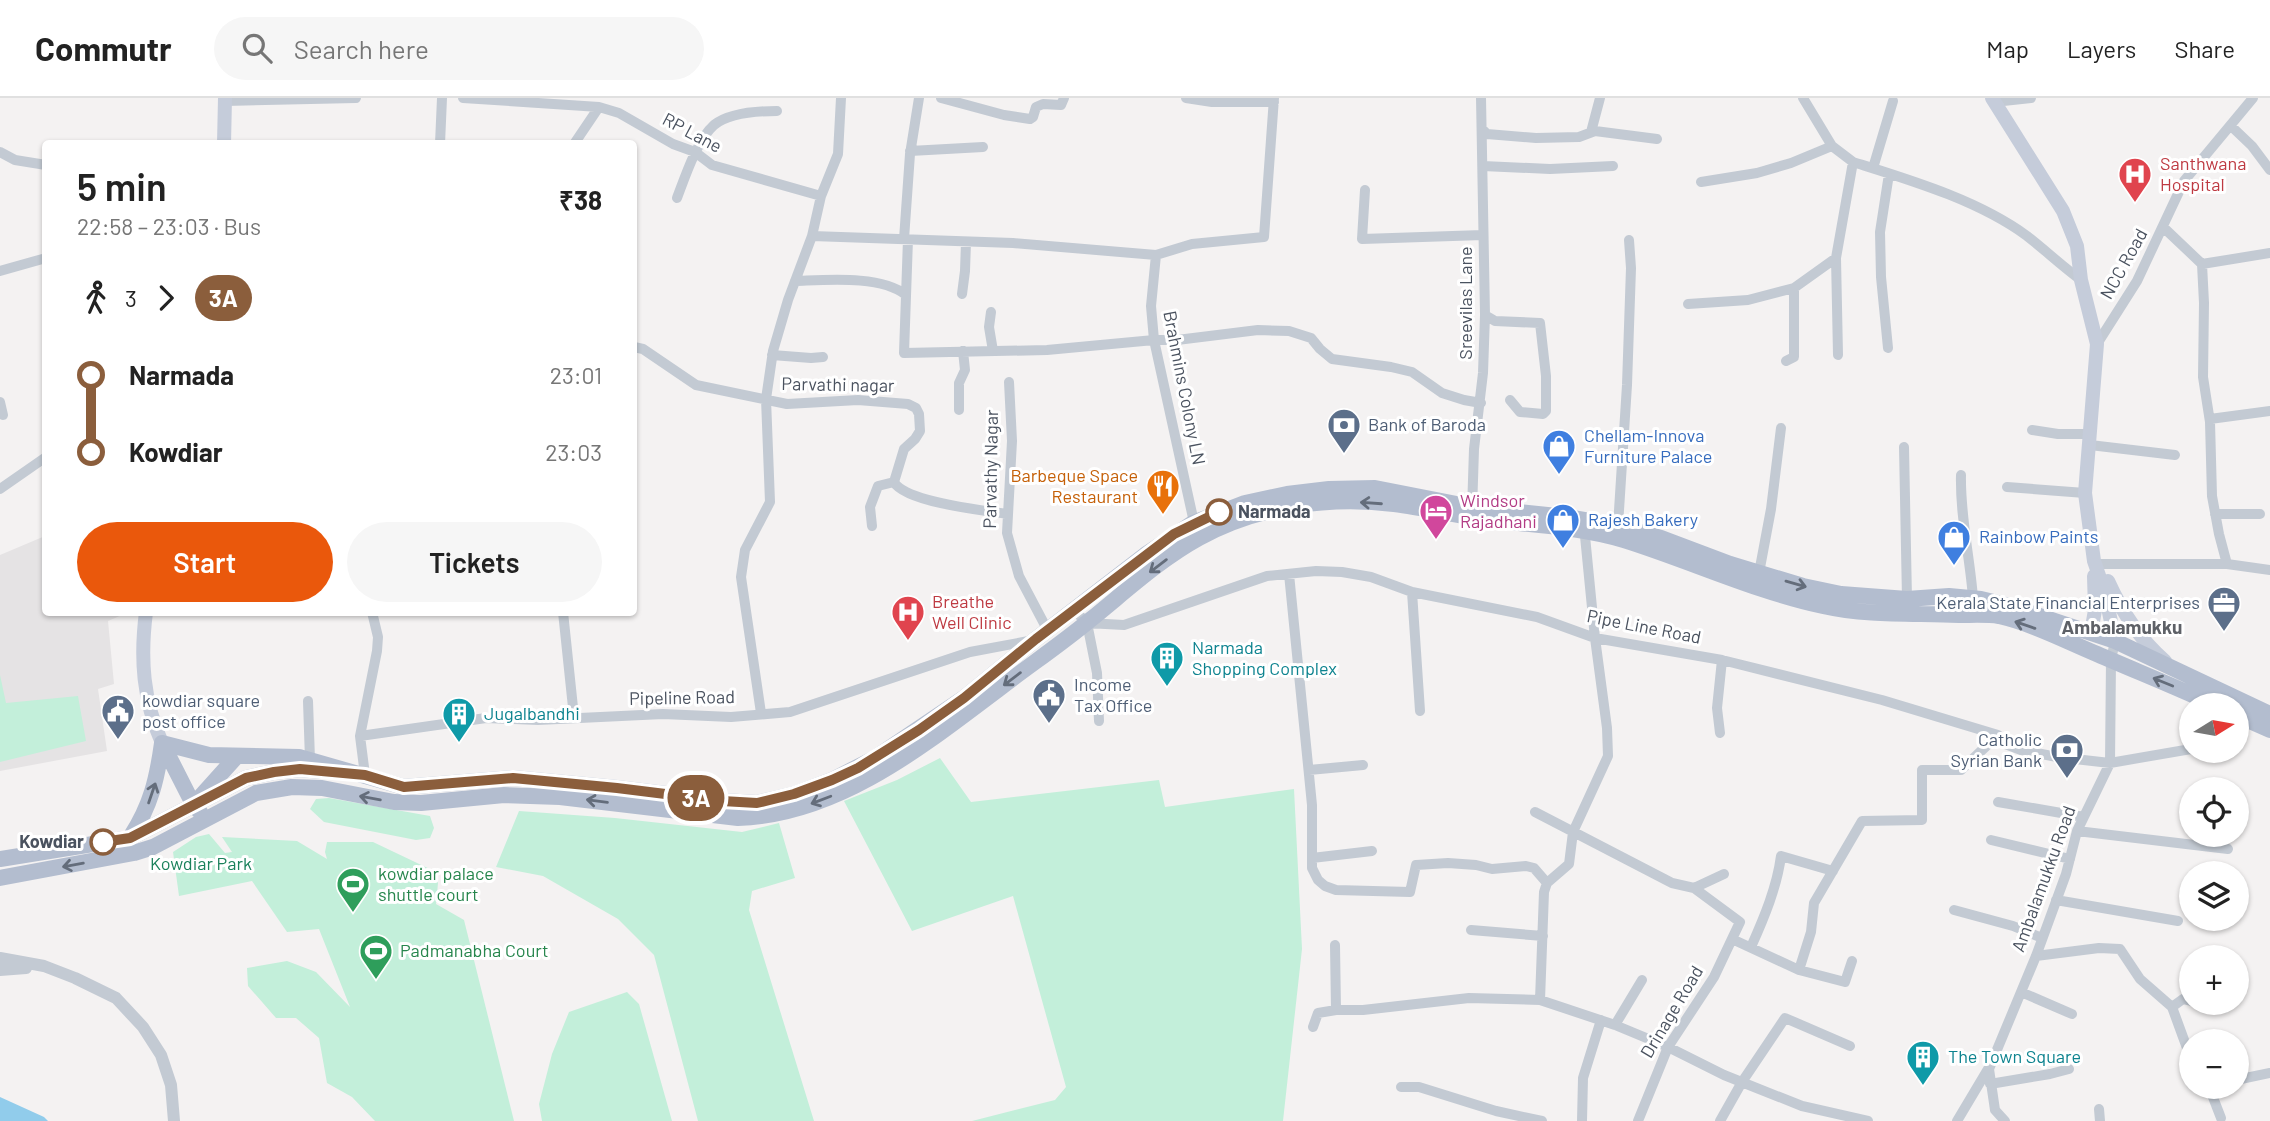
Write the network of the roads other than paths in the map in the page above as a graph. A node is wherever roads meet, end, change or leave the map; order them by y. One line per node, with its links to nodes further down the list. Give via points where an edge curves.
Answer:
1 (356, 98): 14 (street)
2 (442, 98): 26 (street)
3 (463, 98): 15 (street, RP Lane)
4 (841, 98): 42 (street, via 838,154)
5 (919, 98): 30 (street)
6 (941, 98): 7 (street, via 1030,119 1036,107 1061,106)
7 (1064, 98)
8 (1186, 98): 16 (street)
9 (1481, 98): 22 (street, Sreevilas Lane)
10 (1600, 98): 23 (street)
11 (1802, 98): 29 (street)
12 (2031, 98): 17 (street)
13 (2253, 98): 21 (street, NCC Road)
14 (225, 100): 25 (main road)
15 (512, 100): 19 (street, RP Lane)
16 (1274, 100): 51 (street, via 1264,237 1192,244)
17 (1993, 100): 56 (main road, via 2063,211 2077,246)
18 (1893, 101): 37 (street)
19 (599, 107): 27 (street); 32 (street, RP Lane)
20 (778, 111): 32 (street, via 752,111 714,125)
21 (2231, 126): 38 (street); 44 (street, NCC Road, via 2184,181)
22 (1482, 129): 23 (street, via 1487,134 1536,138 1580,137); 35 (street, Sreevilas Lane)
23 (1591, 132): 24 (street)
24 (1657, 139)
25 (224, 140)
26 (440, 140)
27 (577, 140)
28 (984, 146): 30 (street)
29 (1832, 146): 33 (street); 40 (street, via 1757,173)
30 (910, 151): 47 (street)
31 (0, 152): 34 (street)
32 (695, 152): 42 (street, RP Lane, via 712,165); 43 (street)
33 (1853, 162): 37 (street); 52 (street)
34 (42, 164)
35 (1483, 166): 36 (street); 45 (street, Sreevilas Lane)
36 (1613, 166)
37 (1872, 168): 39 (street)
38 (2270, 170)
39 (1889, 174): 56 (street, via 1980,208 2026,236); 67 (street, via 1880,232)
40 (1701, 182)
41 (1365, 190): 45 (street, via 1362,239)
42 (821, 196): 46 (street)
43 (677, 198)
44 (2163, 227): 54 (street); 65 (street, NCC Road, via 2137,281)
45 (1483, 235): 63 (street, Sreevilas Lane)
46 (812, 236): 47 (street); 57 (street)
47 (906, 239): 49 (street); 60 (street)
48 (1629, 240): 100 (street, via 1627,385)
49 (966, 242): 51 (street); 59 (street)
50 (2270, 253): 54 (street)
51 (1156, 255): 64 (street, Brahmins Colony LN, via 1151,306)
52 (1836, 258): 58 (street); 71 (street)
53 (42, 259): 55 (street)
54 (2202, 264): 82 (street, via 2203,377)
55 (0, 271)
56 (2081, 280): 65 (main road)
57 (795, 281): 60 (street, via 895,286); 70 (street)
58 (1794, 288): 61 (street, via 1748,300); 73 (street, via 1794,357)
59 (962, 294)
60 (906, 295): 68 (street, via 904,353)
61 (1688, 304)
62 (991, 312): 69 (street)
63 (1485, 315): 76 (street, via 1495,321 1540,323 1546,411 1520,412); 78 (street, Sreevilas Lane)
64 (1154, 340): 69 (street); 78 (street, via 1289,331 1311,338 1332,359 1412,372 1442,393); 101 (street, Brahmins Colony LN)
65 (2097, 344): 85 (main road)
66 (637, 348): 75 (street, via 696,385)
67 (1888, 348)
68 (963, 351): 69 (street); 79 (street)
69 (993, 351)
70 (772, 355): 72 (street); 75 (street)
71 (1838, 355)
72 (823, 357)
73 (1786, 361)
74 (1009, 382): 96 (street, Parvathy Nagar)
75 (766, 399): 90 (street, Parvathi nagar, via 786,404 858,400 916,408 919,431 904,449); 126 (street, via 771,502 745,550 741,577)
76 (1510, 400)
77 (0, 402): 81 (street)
78 (1481, 403): 94 (street, Sreevilas Lane)
79 (960, 410)
80 (2270, 411): 82 (street)
81 (3, 415)
82 (2210, 419): 97 (street)
83 (1781, 428): 105 (street)
84 (2032, 430): 85 (street)
85 (2090, 440): 87 (street); 93 (main road)
86 (1904, 446): 109 (street)
87 (2175, 455)
88 (42, 460): 92 (street)
89 (1961, 475): 108 (street)
90 (894, 482): 96 (street, via 898,489 916,497); 98 (street, via 878,486 870,507)
91 (2007, 487): 93 (street)
92 (0, 489)
93 (2085, 493): 102 (main road)
94 (1471, 512): 99 (main road); 101 (main road, via 1318,503)
95 (2260, 513): 97 (street)
96 (1008, 514): 116 (street, Parvathy Nagar, via 1007,533 1019,576)
97 (2216, 514): 103 (street)
98 (872, 526)
99 (1584, 526): 100 (main road); 117 (street); 121 (main road, one-way to 99, via 1998,616 1860,613 1821,606)
100 (1618, 526): 105 (main road)
101 (1196, 530): 110 (main road, via 1174,534); 114 (main road, one-way to 114)
102 (2097, 562): 103 (street); 115 (main road); 118 (main road); 122 (main road, via 2138,634)
103 (2227, 564): 104 (street)
104 (2270, 570)
105 (1759, 573): 109 (main road, one-way to 109, via 1841,594)
106 (1289, 574): 107 (street, Pipe Line Road, via 1342,572); 114 (street, Pipe Line Road, via 1267,576 1124,625); 141 (street)
107 (1412, 592): 117 (street, Pipe Line Road, via 1537,617); 125 (street)
108 (1973, 598): 109 (main road); 115 (main road)
109 (1907, 599)
110 (1075, 611): 114 (street); 116 (main road)
111 (145, 616): 135 (main road, via 144,688)
112 (373, 616): 134 (street, via 377,651)
113 (563, 616): 128 (street)
114 (1087, 623): 119 (main road); 129 (street, via 1097,673)
115 (2091, 633): 118 (main road)
116 (1042, 635): 119 (street, Parvathy Nagar); 126 (street, Pipeline Road, via 970,652 790,712); 142 (main road, via 964,698 875,758 832,780 757,803 513,778 404,787)
117 (1595, 638): 120 (street, Pipe Line Road); 149 (street, via 1608,756)
118 (2115, 641): 121 (street, Ambalamukku Road); 122 (main road)
119 (1042, 656): 147 (main road, one-way to 147, via 893,765 826,798 764,817 504,795 394,802 292,787 256,793)
120 (1722, 660): 132 (street, via 1717,708); 133 (street, Pipe Line Road)
121 (2111, 660): 123 (main road, one-way to 121); 139 (street, Ambalamukku Road)
122 (2170, 665): 127 (main road)
123 (2187, 693)
124 (308, 701): 138 (street)
125 (1420, 711)
126 (761, 713): 128 (street, Pipeline Road)
127 (2270, 714)
128 (574, 717): 134 (street, Pipeline Road, via 486,718)
129 (1099, 721)
130 (2249, 723): 131 (main road)
131 (2270, 730)
132 (1720, 733)
133 (1998, 734): 139 (street, Pipe Line Road, via 2000,742 2021,750); 157 (street, via 1961,770 1922,770 1922,820 1862,821)
134 (360, 736): 142 (street)
135 (162, 743): 137 (main road, via 192,752); 144 (main road); 150 (main road, one-way to 135, via 156,783)
136 (2179, 752): 139 (street, Pipe Line Road)
137 (237, 756): 138 (main road, via 283,755); 144 (main road)
138 (310, 760): 142 (main road)
139 (2109, 763): 146 (street, Ambalamukku Road)
140 (1363, 765): 141 (street)
141 (1309, 770): 154 (street)
142 (365, 775): 144 (main road, via 300,769 274,772 246,778)
143 (1998, 802): 146 (street)
144 (193, 804): 147 (main road); 150 (main road)
145 (1535, 812): 149 (street)
146 (2084, 817): 148 (street, Ambalamukku Road)
147 (205, 819): 159 (main road, one-way to 159, via 134,853)
148 (2077, 831): 152 (street); 156 (street, Ambalamukku Road)
149 (1573, 832): 160 (street, via 1569,864); 161 (street, via 1672,883)
150 (130, 838): 155 (main road)
151 (1991, 840): 156 (street)
152 (2228, 849)
153 (1372, 851): 154 (street)
154 (1312, 858): 160 (street, via 1318,880 1336,890 1410,892 1416,865 1436,863 1492,869 1526,866)
155 (0, 859)
156 (2070, 859): 162 (street, Ambalamukku Road)
157 (1833, 871): 170 (street, via 1781,856); 176 (street, via 1814,903)
158 (1724, 874): 161 (street)
159 (0, 878)
160 (1547, 883): 166 (street)
161 (1694, 888): 168 (street, Drinage Road, via 1740,922)
162 (2056, 900): 164 (street); 167 (street, Ambalamukku Road)
163 (1954, 910): 167 (street)
164 (2178, 921)
165 (1471, 930): 166 (street)
166 (1543, 936): 179 (street)
167 (2042, 938): 171 (street, Ambalamukku Road)
168 (1732, 939): 170 (street); 189 (street, Drinage Road, via 1714,977)
169 (1335, 945): 182 (street)
170 (1751, 947): 176 (street)
171 (2036, 957): 178 (street, Ambalamukku Road); 181 (street, via 2120,949 2140,979)
172 (0, 958): 174 (street)
173 (1852, 961): 176 (street, via 1845,982)
174 (44, 966): 175 (street); 200 (street, via 116,998 143,1027 172,1084)
175 (0, 970)
176 (1799, 970)
177 (1642, 980): 185 (street)
178 (2021, 992): 183 (street); 190 (street, Ambalamukku Road)
179 (1540, 1000): 182 (street, via 1469,998); 184 (street)
180 (2179, 1002): 181 (street)
181 (2172, 1007): 187 (street)
182 (1336, 1010): 186 (street, via 1318,1013)
183 (2072, 1014)
184 (1601, 1020): 185 (street); 202 (street, via 1583,1078)
185 (1615, 1025): 189 (street)
186 (1313, 1027)
187 (2180, 1029)
188 (1850, 1046): 194 (street, via 1785,1018)
189 (1668, 1047): 194 (street); 203 (street, Drinage Road)
190 (1989, 1069): 195 (street, Ambalamukku Road); 206 (street)
191 (2069, 1069): 195 (street)
192 (2270, 1073): 193 (street)
193 (2249, 1077)
194 (1742, 1082): 204 (street); 205 (street, via 1802,1106)
195 (1990, 1084): 207 (street, Ambalamukku Road, via 1995,1110)
196 (1401, 1087): 201 (street, via 1419,1087)
197 (2214, 1099): 199 (street)
198 (2099, 1109): 208 (street)
199 (2221, 1118)
200 (174, 1121)
201 (1542, 1121)
202 (1582, 1121)
203 (1637, 1121)
204 (1720, 1121)
205 (1868, 1121)
206 (1957, 1121)
207 (2005, 1121)
208 (2100, 1121)

